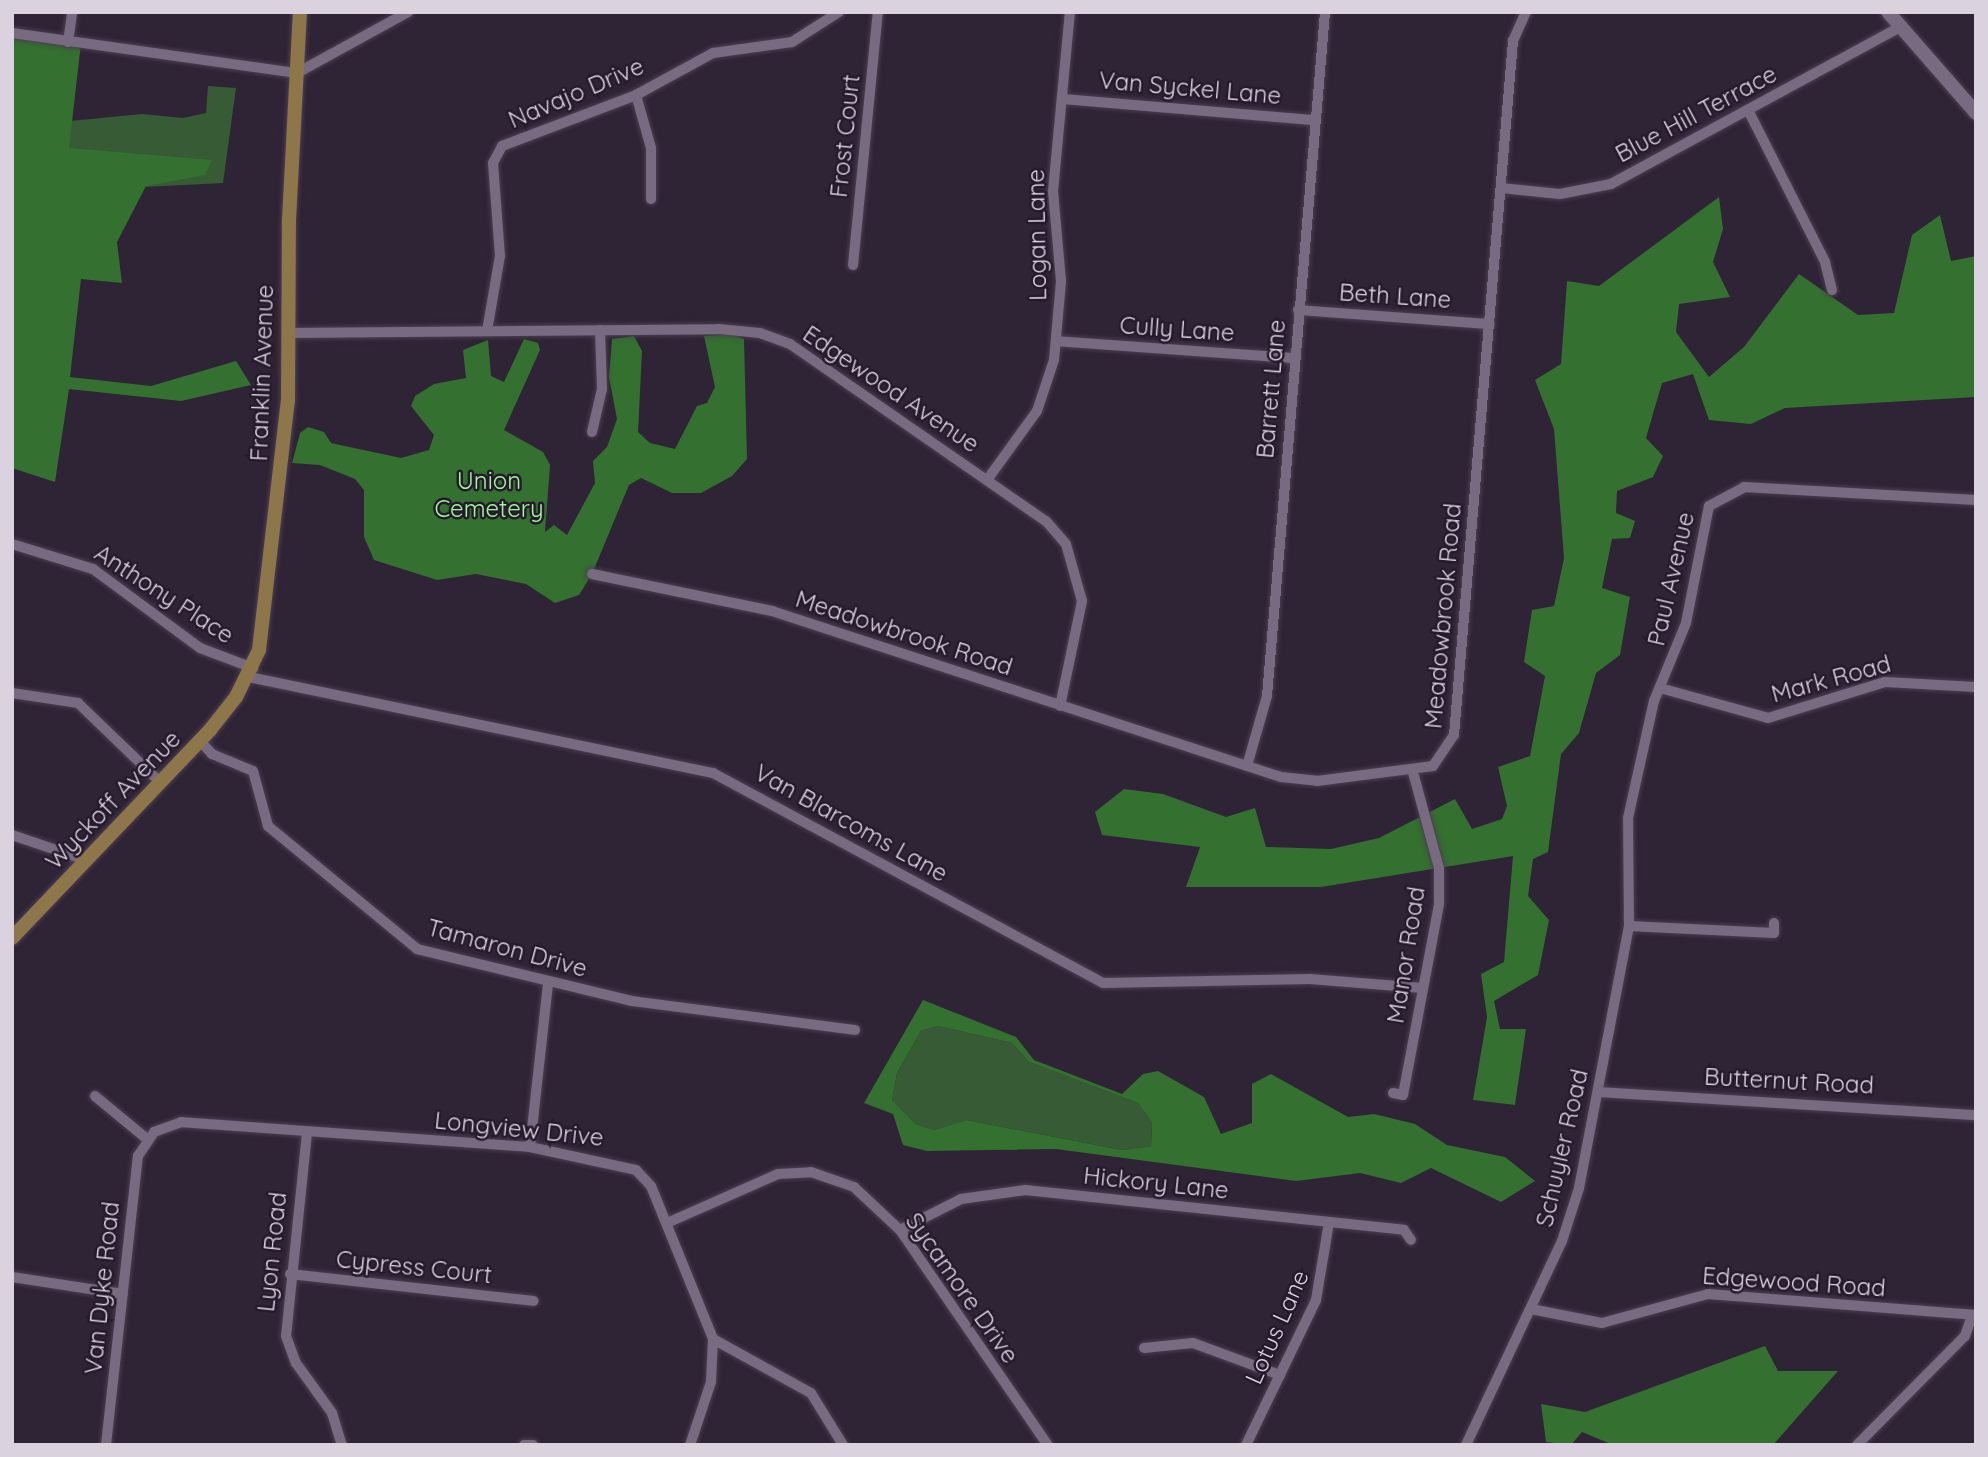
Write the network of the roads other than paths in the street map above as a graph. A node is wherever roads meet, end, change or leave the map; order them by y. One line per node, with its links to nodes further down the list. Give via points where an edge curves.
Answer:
1 (72, 12): 12 (street)
2 (300, 12): 13 (main road, Franklin Avenue)
3 (408, 12): 13 (street)
4 (839, 12): 14 (street, Navajo Drive, via 792,42 713,53)
5 (878, 12): 21 (street, Frost Court)
6 (1070, 12): 15 (street, Logan Lane)
7 (1325, 12): 18 (street, Barrett Lane)
8 (1526, 12): 19 (street, Meadowbrook Road, via 1513,41)
9 (1888, 12): 10 (street)
10 (1900, 27): 16 (street, Blue Hill Terrace); 17 (street)
11 (12, 33): 12 (street)
12 (68, 42): 13 (street)
13 (297, 73): 27 (main road, Franklin Avenue)
14 (636, 95): 20 (street, via 652,148); 26 (street, Navajo Drive, via 576,113 497,151 500,257)
15 (1062, 99): 18 (street, Van Syckel Lane); 28 (street, Logan Lane, via 1053,191 1061,281)
16 (1748, 110): 19 (street, Blue Hill Terrace, via 1595,190); 22 (street, via 1825,262)
17 (1976, 113)
18 (1313, 120): 23 (street, Barrett Lane)
19 (1501, 188): 24 (street, Meadowbrook Road)
20 (651, 199)
21 (853, 265)
22 (1832, 290)
23 (1298, 310): 24 (street, Beth Lane); 29 (street, Barrett Lane)
24 (1489, 324): 43 (street, Meadowbrook Road, via 1454,735 1441,761)
25 (600, 330): 26 (street, Edgewood Avenue); 30 (street, via 602,389); 31 (street, Edgewood Avenue, via 743,330 774,337)
26 (487, 331): 27 (street, Edgewood Avenue)
27 (289, 333): 35 (main road, Franklin Avenue, via 283,453 264,631)
28 (1056, 341): 29 (street, Cully Lane); 31 (street, Logan Lane, via 1046,393)
29 (1294, 358): 42 (street, Barrett Lane, via 1267,696)
30 (592, 432)
31 (987, 480): 39 (street, Edgewood Avenue, via 1057,532 1079,573 1080,627)
32 (1976, 500): 37 (street, Paul Avenue, via 1744,487 1724,493 1704,516 1686,623)
33 (12, 544): 35 (street, Anthony Place, via 93,569 200,648)
34 (592, 574): 39 (street, Meadowbrook Road, via 738,601)
35 (251, 672): 40 (main road, Franklin Avenue); 51 (street, Van Blarcoms Lane, via 713,773 1103,983 1310,979)
36 (1976, 687): 37 (street, Mark Road, via 1885,682 1768,718)
37 (1660, 688): 48 (street, Paul Avenue, via 1628,818)
38 (12, 693): 44 (street, via 78,703)
39 (1060, 706): 42 (street, Meadowbrook Road)
40 (216, 722): 41 (main road, Wyckoff Avenue)
41 (200, 741): 44 (main road, Wyckoff Avenue); 50 (street, Tamaron Drive, via 212,754 253,771 268,826 403,939 431,954)
42 (1247, 766): 43 (street, Meadowbrook Road, via 1308,780)
43 (1413, 772): 51 (street, Manor Road, via 1440,886)
44 (160, 782): 46 (main road, Wyckoff Avenue)
45 (12, 835): 46 (street)
46 (86, 860): 49 (main road, Wyckoff Avenue)
47 (1774, 923): 48 (street, via 1774,933)
48 (1629, 926): 53 (street, Schuyler Road)
49 (12, 938)
50 (548, 983): 52 (street, Tamaron Drive, via 632,1001); 59 (street)
51 (1423, 988): 54 (street, Manor Road, via 1402,1094)
52 (855, 1030)
53 (1598, 1091): 56 (street, Butternut Road); 68 (street, Schuyler Road, via 1572,1215)
54 (1393, 1093)
55 (94, 1096): 58 (street)
56 (1976, 1115)
57 (307, 1133): 58 (street, Longview Drive, via 181,1122); 59 (street, Longview Drive); 64 (street, Lyon Road)
58 (147, 1139): 66 (street, Van Dyke Road, via 138,1156)
59 (530, 1147): 61 (street, Longview Drive, via 625,1164 650,1186)
60 (1329, 1222): 62 (street, Hickory Lane, via 1025,1190 961,1199); 63 (street, Hickory Lane, via 1404,1230); 72 (street, Lotus Lane, via 1322,1285)
61 (667, 1223): 62 (street, Sycamore Drive, via 765,1178 811,1172 854,1187); 70 (street, Longview Drive)
62 (900, 1230): 79 (street, Sycamore Drive)
63 (1410, 1240)
64 (290, 1274): 67 (street, Cypress Court); 74 (street, Lyon Road, via 285,1321 290,1350 332,1413)
65 (12, 1277): 66 (street)
66 (123, 1294): 73 (street, Van Dyke Road)
67 (534, 1301)
68 (1531, 1309): 69 (street, Edgewood Road, via 1602,1323 1708,1294); 81 (street, Schuyler Road)
69 (1974, 1316): 82 (street, via 1965,1336)
70 (713, 1339): 77 (street, Longview Drive, via 711,1382); 78 (street, via 811,1393)
71 (1144, 1348): 72 (street, via 1193,1343)
72 (1280, 1375): 80 (street, Lotus Lane)
73 (106, 1445)
74 (342, 1445)
75 (524, 1445): 76 (street)
76 (533, 1445)
77 (690, 1445)
78 (843, 1445)
79 (1048, 1445)
80 (1247, 1445)
81 (1466, 1445)
82 (1857, 1445)

